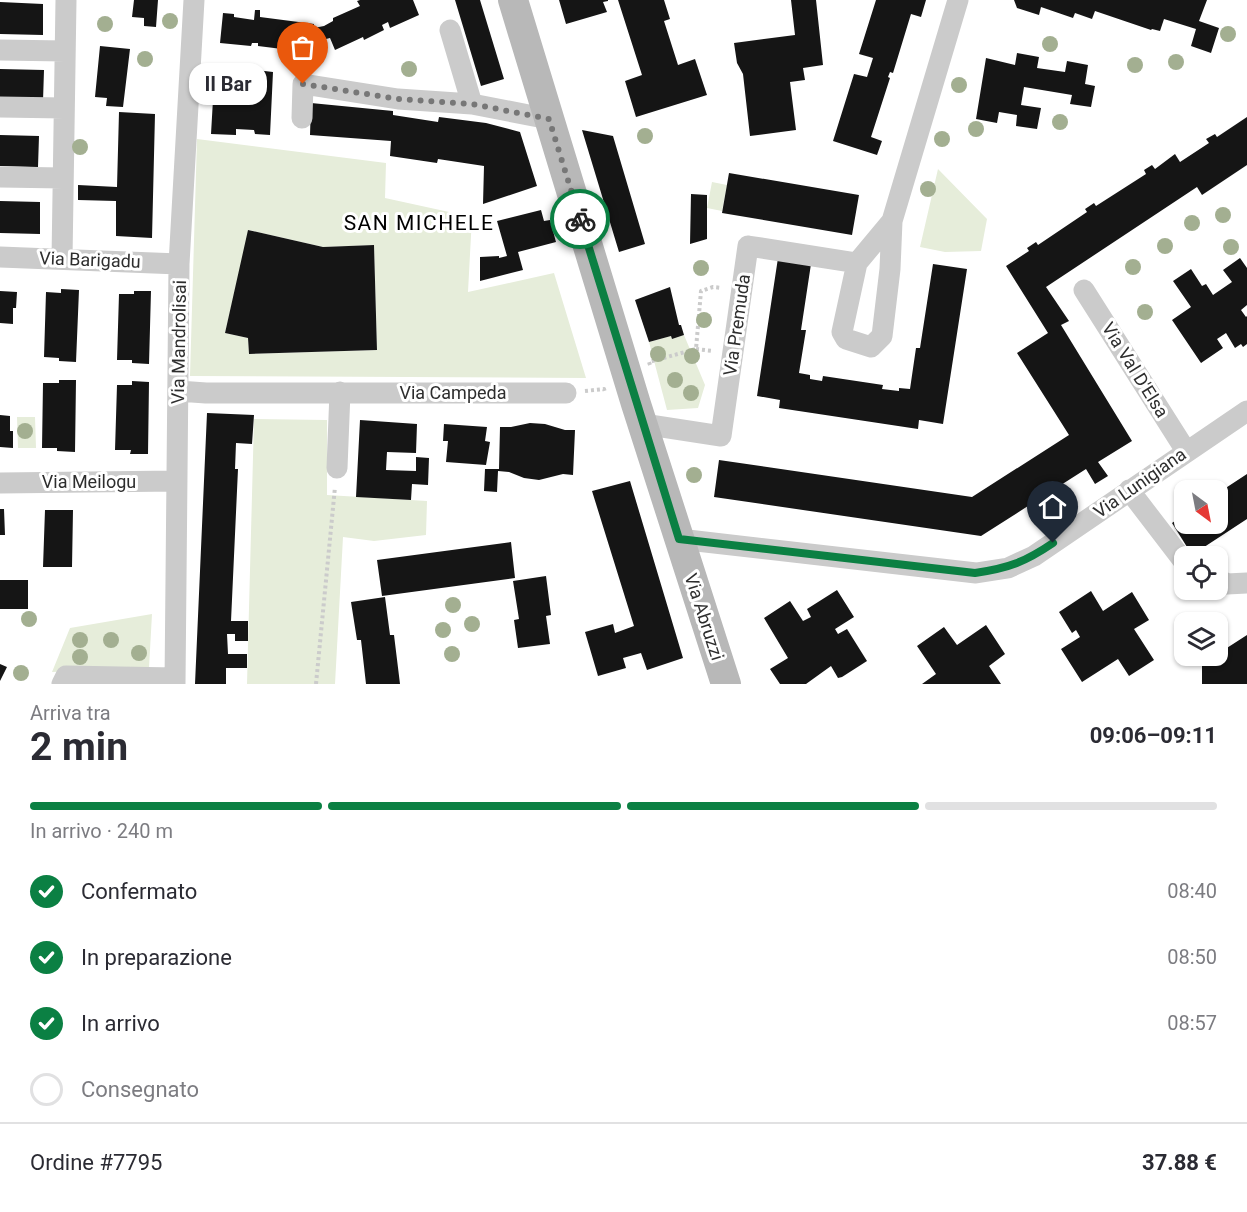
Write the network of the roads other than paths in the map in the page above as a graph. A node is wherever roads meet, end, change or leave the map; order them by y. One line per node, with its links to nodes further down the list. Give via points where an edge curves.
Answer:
1 (66, 0): 7 (street)
2 (194, 0): 19 (street, Via Mandrolisai)
3 (513, 0): 12 (street, Via Abruzzi)
4 (958, 0): 15 (street)
5 (450, 30): 8 (street)
6 (0, 50): 7 (street)
7 (65, 51): 10 (street)
8 (472, 104): 11 (street, via 398,99 303,84); 12 (street)
9 (0, 107): 10 (street)
10 (64, 108): 14 (street)
11 (302, 118)
12 (549, 119): 25 (street, Via Abruzzi)
13 (0, 177): 14 (street)
14 (63, 178): 17 (street)
15 (892, 221): 18 (street); 18 (street, via 882,336 872,347 846,339 842,332)
16 (0, 257): 17 (street, Via Barigadu)
17 (62, 259): 19 (street, Via Barigadu)
18 (857, 263): 25 (street, Via Premuda, via 748,246 721,436)
19 (179, 264): 21 (street, Via Mandrolisai)
20 (1084, 290): 26 (street, Via Val D'Elsa)
21 (178, 391): 22 (street, Via Campeda); 28 (street, Via Mandrolisai)
22 (340, 392): 23 (street, Via Campeda); 27 (street)
23 (566, 393)
24 (1247, 411): 26 (street, Via Lunigiana)
25 (643, 424): 31 (street, Via Abruzzi)
26 (1186, 451): 30 (street, Via Lunigiana)
27 (337, 468)
28 (177, 482): 29 (street, Via Meilogu); 35 (street, Via Mandrolisai)
29 (0, 483)
30 (1129, 490): 31 (street, Via Lunigiana, via 1034,556 1008,568 975,573); 32 (street)
31 (679, 539): 37 (street, Via Abruzzi)
32 (1174, 549)
33 (1247, 583): 34 (street)
34 (1228, 584)
35 (175, 681): 36 (street, via 66,676)
36 (62, 684)
37 (726, 684)

